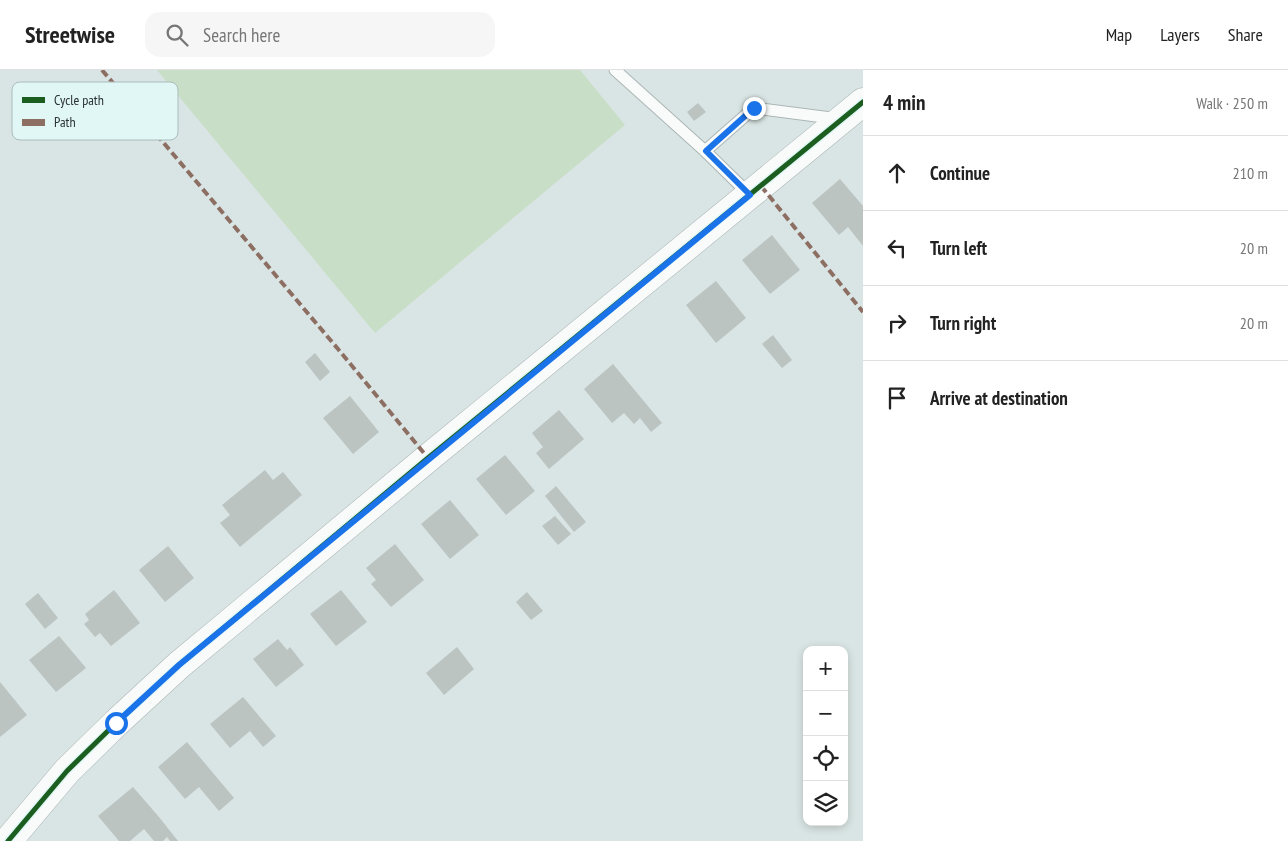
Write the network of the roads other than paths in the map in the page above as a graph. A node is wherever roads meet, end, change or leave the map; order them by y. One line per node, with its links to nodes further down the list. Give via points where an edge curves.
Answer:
1 (615, 70): 3 (lane)
2 (853, 111): 3 (lane, via 754,108); 4 (street)
3 (706, 151): 4 (lane)
4 (750, 195): 5 (street, via 179,665 67,771)
5 (8, 841)

